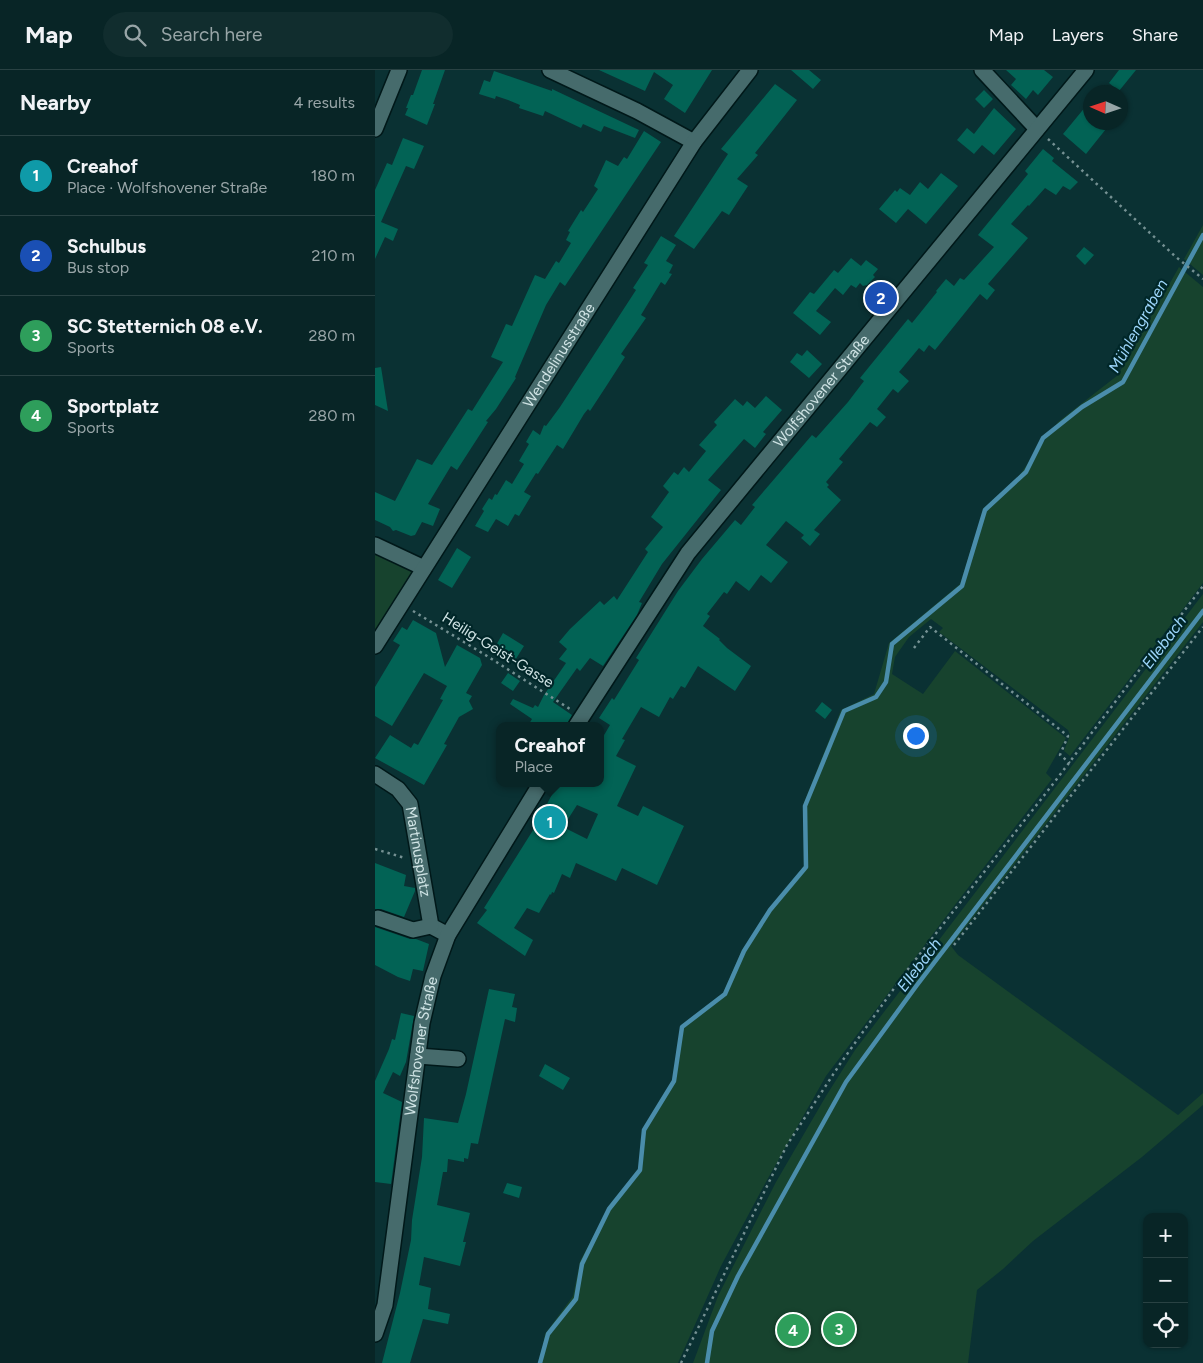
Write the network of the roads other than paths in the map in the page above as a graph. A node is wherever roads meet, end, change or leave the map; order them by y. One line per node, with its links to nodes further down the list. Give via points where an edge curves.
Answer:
1 (399, 70): 6 (street)
2 (550, 70): 8 (street)
3 (750, 70): 8 (street, Wendelinusstraße)
4 (982, 70): 7 (street)
5 (1086, 70): 7 (street, Wolfshovener Straße)
6 (375, 128)
7 (1037, 129): 12 (street, Wolfshovener Straße, via 688,553)
8 (694, 142): 10 (street, Wendelinusstraße)
9 (375, 545): 10 (street)
10 (424, 568): 11 (street, Wendelinusstraße)
11 (375, 646)
12 (579, 721)
13 (375, 774): 16 (street, Martinusplatz, via 398,789 410,804)
14 (539, 787): 17 (street, Wolfshovener Straße)
15 (378, 918): 16 (street, via 413,930)
16 (431, 926): 17 (street)
17 (448, 935): 18 (street, Wolfshovener Straße, via 433,976)
18 (418, 1056): 19 (street); 20 (street, Wolfshovener Straße, via 385,1305)
19 (458, 1059)
20 (375, 1334)

